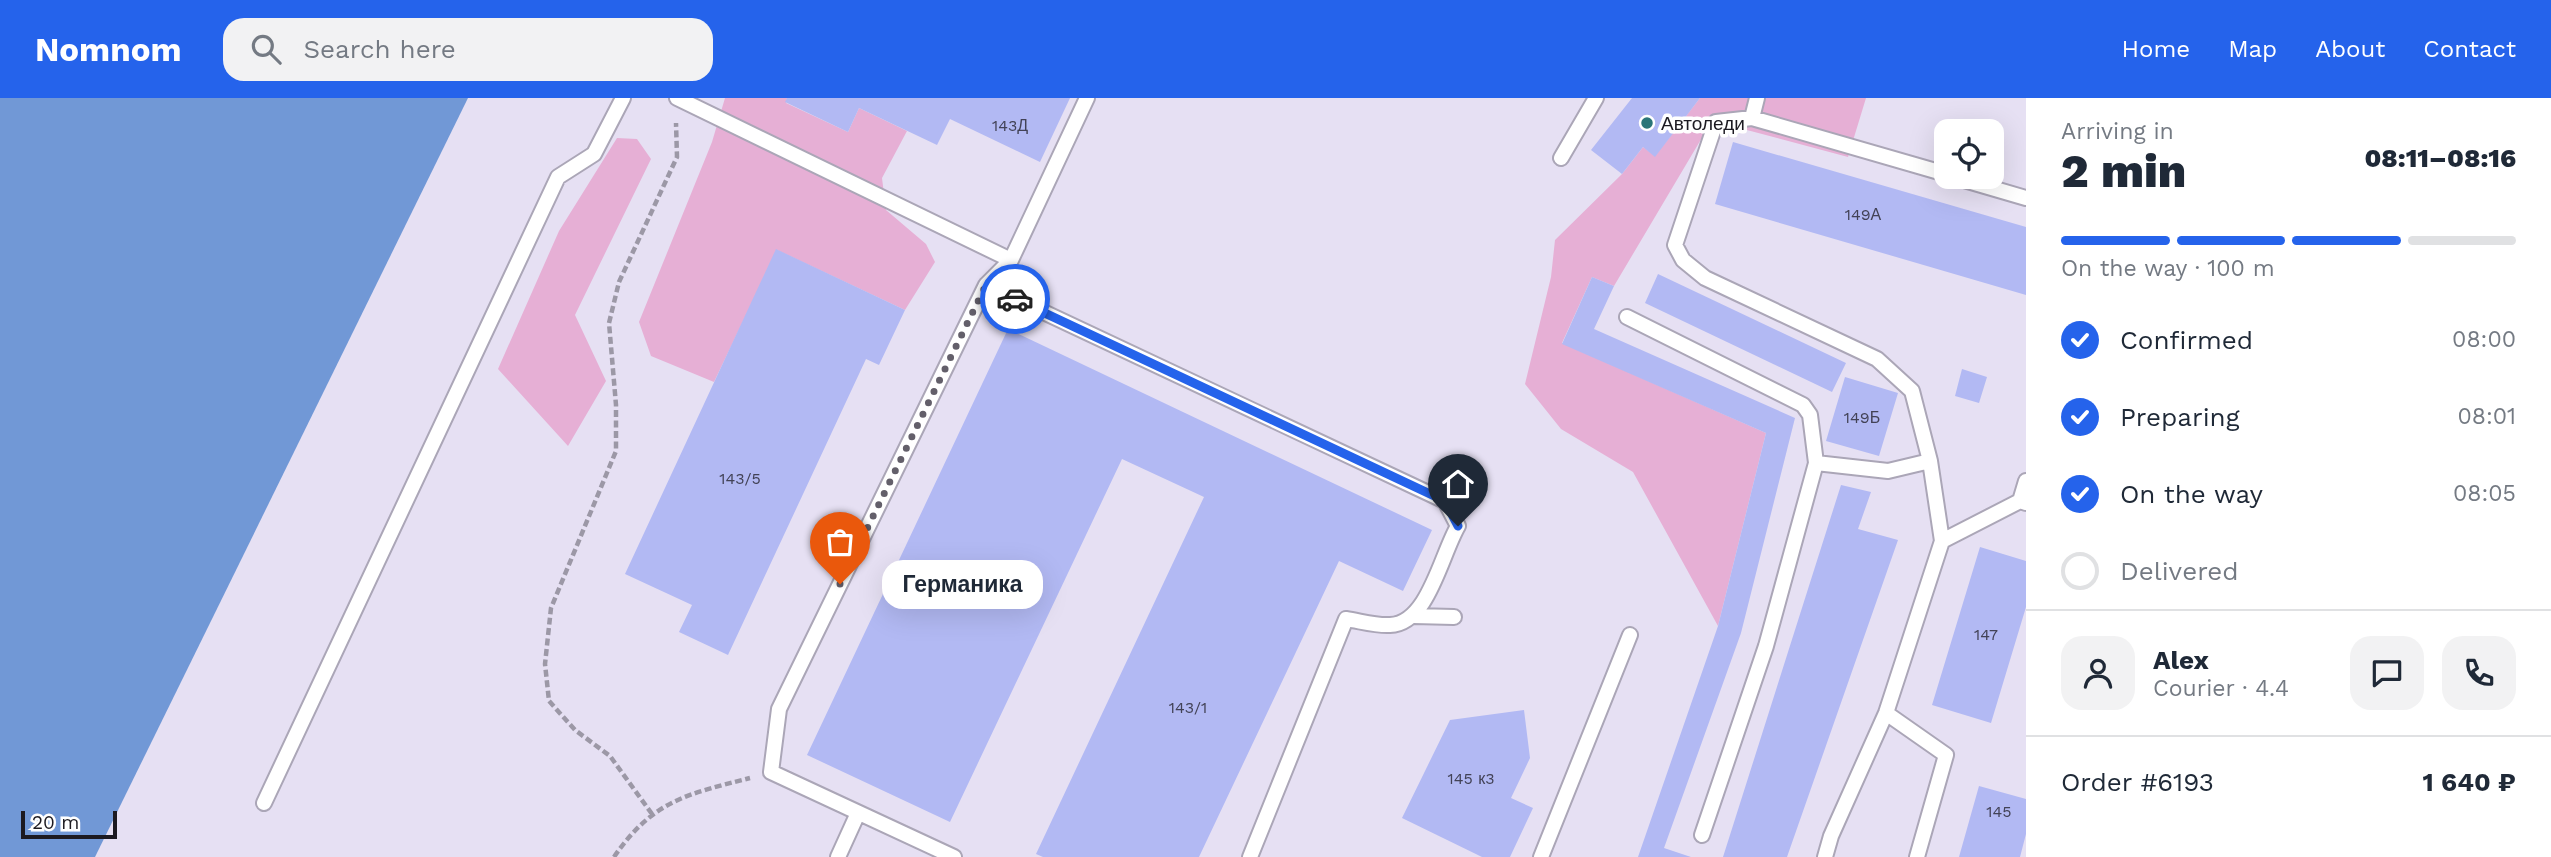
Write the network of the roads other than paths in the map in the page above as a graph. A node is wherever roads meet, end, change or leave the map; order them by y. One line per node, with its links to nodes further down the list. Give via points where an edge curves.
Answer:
1 (623, 98): 23 (lane, via 594,154 558,177)
2 (1087, 98): 11 (lane)
3 (1596, 98): 7 (lane)
4 (1758, 98): 6 (lane)
5 (676, 104): 11 (lane)
6 (1752, 118): 8 (lane); 14 (lane, via 1716,122 1675,245 1683,260 1705,278 1877,359 1912,391)
7 (1561, 158)
8 (1934, 171)
9 (1995, 189): 10 (lane)
10 (2026, 198)
11 (1011, 260): 12 (lane)
12 (986, 285): 19 (lane, via 1445,501 1458,526 1427,599); 24 (lane, via 779,709 771,772)
13 (1627, 317): 15 (lane, via 1803,405 1810,415)
14 (1930, 461): 15 (lane, via 1888,471); 18 (lane)
15 (1816, 463): 25 (lane, via 1766,646)
16 (2026, 481): 17 (lane)
17 (2023, 502): 18 (lane)
18 (1941, 541): 22 (lane)
19 (1414, 617): 20 (lane); 28 (lane, via 1392,626 1346,619)
20 (1454, 617)
21 (1630, 635): 29 (lane)
22 (1886, 713): 30 (lane); 31 (lane, via 1946,755)
23 (264, 803)
24 (858, 814): 26 (lane); 27 (lane)
25 (1702, 835)
26 (838, 857)
27 (954, 857)
28 (1250, 857)
29 (1541, 857)
30 (1825, 857)
31 (1917, 857)

